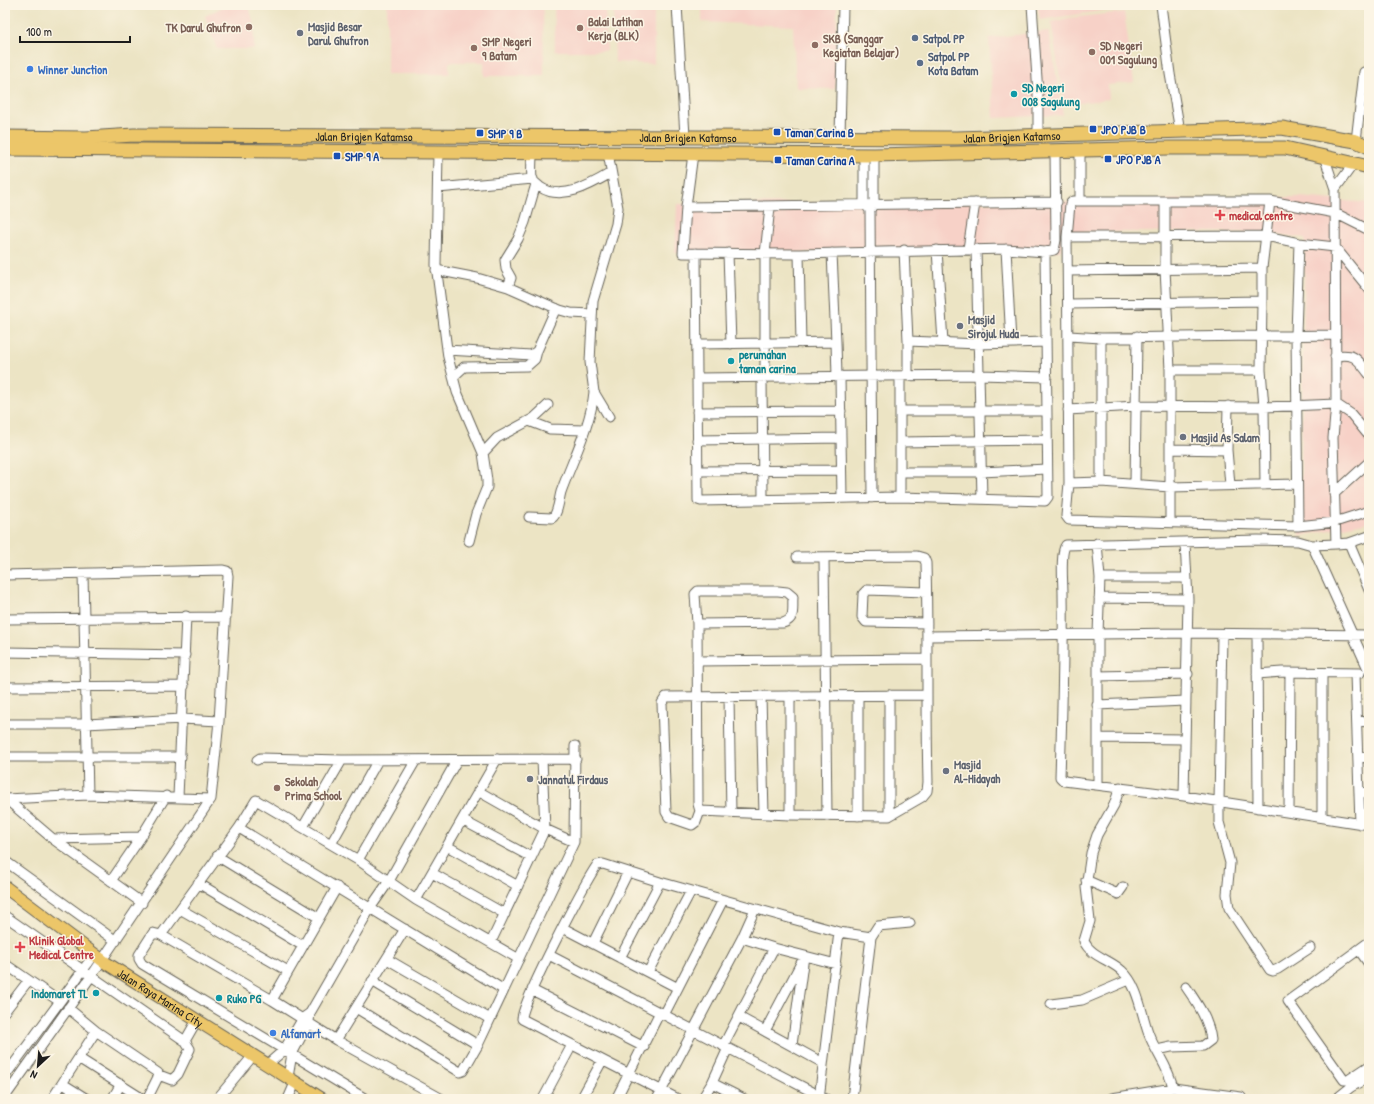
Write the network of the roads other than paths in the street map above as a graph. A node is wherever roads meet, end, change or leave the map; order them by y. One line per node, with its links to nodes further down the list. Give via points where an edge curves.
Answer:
1 (677, 5): 8 (street)
2 (843, 5): 9 (street)
3 (1032, 5): 7 (street)
4 (1161, 5): 6 (street)
5 (1364, 72): 11 (street)
6 (1180, 131): 7 (highway, Jalan Brigjen Katamso); 11 (highway, Jalan Brigjen Katamso, via 1282,128)
7 (1038, 134): 9 (highway, Jalan Brigjen Katamso, via 957,138)
8 (685, 136): 9 (highway, Jalan Brigjen Katamso); 12 (highway, Jalan Brigjen Katamso, via 134,135)
9 (840, 136)
10 (5, 137): 12 (highway, Jalan Brigjen Katamso)
11 (1356, 141): 13 (highway, Jalan Brigjen Katamso)
12 (38, 144): 14 (highway, Jalan Brigjen Katamso); 16 (highway, Jalan Brigjen Katamso)
13 (1369, 147)
14 (5, 150)
15 (1080, 151): 17 (highway, Jalan Brigjen Katamso); 22 (highway, Jalan Brigjen Katamso, via 1285,148); 29 (street)
16 (438, 152): 18 (highway, Jalan Brigjen Katamso); 27 (street)
17 (1055, 152): 21 (highway, Jalan Brigjen Katamso); 32 (street)
18 (532, 153): 19 (highway, Jalan Brigjen Katamso); 26 (street)
19 (608, 153): 20 (highway, Jalan Brigjen Katamso); 25 (street)
20 (693, 154): 21 (highway, Jalan Brigjen Katamso); 35 (street)
21 (869, 155): 34 (street)
22 (1324, 156): 23 (highway, Jalan Brigjen Katamso); 28 (street)
23 (1354, 163): 24 (highway, Jalan Brigjen Katamso); 28 (street)
24 (1369, 168)
25 (611, 172): 26 (street, via 593,183 568,192 546,191); 65 (street, via 618,208 616,224)
26 (534, 181): 27 (street); 59 (street, via 525,222 505,260 511,278)
27 (438, 188): 57 (street)
28 (1335, 189): 37 (street)
29 (1080, 201): 30 (street); 41 (street, via 1073,201 1069,207)
30 (1165, 201): 31 (street); 39 (street)
31 (1270, 201): 37 (street); 40 (street)
32 (1057, 202): 33 (street); 49 (street, via 1056,246 1054,250)
33 (975, 203): 34 (street); 44 (street)
34 (869, 206): 36 (street); 48 (street)
35 (686, 207): 36 (street); 50 (street, via 682,252)
36 (770, 207): 53 (street)
37 (1335, 213): 38 (street); 43 (street)
38 (1369, 230)
39 (1165, 235): 40 (street); 41 (street); 56 (street)
40 (1266, 236): 42 (street); 55 (street)
41 (1068, 237): 58 (street)
42 (1299, 242): 43 (street); 66 (street)
43 (1336, 246): 60 (street); 67 (street)
44 (972, 249): 45 (street); 47 (street); 82 (street)
45 (1006, 249): 49 (street); 76 (street)
46 (904, 250): 47 (street); 48 (street); 73 (street)
47 (937, 250): 75 (street)
48 (870, 251): 52 (street); 94 (street)
49 (1045, 252): 77 (street)
50 (696, 253): 51 (street); 79 (street)
51 (728, 253): 53 (street); 80 (street)
52 (832, 253): 54 (street); 74 (street)
53 (765, 254): 54 (street); 81 (street)
54 (799, 254): 78 (street)
55 (1262, 268): 56 (street); 61 (street)
56 (1165, 269): 58 (street); 62 (street)
57 (436, 270): 59 (street); 83 (street)
58 (1068, 270): 63 (street)
59 (508, 287): 64 (street)
60 (1369, 289)
61 (1262, 301): 62 (street); 71 (street)
62 (1167, 302): 63 (street); 70 (street)
63 (1068, 304): 68 (street)
64 (556, 308): 65 (street, via 571,313); 84 (street)
65 (591, 314): 97 (street, via 590,362)
66 (1296, 334): 67 (street); 71 (street); 100 (street)
67 (1336, 334): 85 (street)
68 (1069, 336): 72 (street); 106 (street)
69 (1137, 336): 70 (street); 72 (street); 101 (street)
70 (1168, 336): 71 (street); 86 (street)
71 (1262, 337): 87 (street)
72 (1101, 338): 105 (street)
73 (908, 341): 75 (street); 91 (street)
74 (836, 342): 78 (street); 93 (street)
75 (944, 342): 82 (street)
76 (1011, 342): 77 (street); 82 (street)
77 (1046, 342): 92 (street)
78 (801, 343): 81 (street)
79 (697, 344): 80 (street); 95 (street)
80 (730, 344): 81 (street)
81 (766, 344): 96 (street)
82 (979, 344): 89 (street)
83 (448, 350): 84 (street, via 531,355); 90 (street)
84 (537, 351): 90 (street, via 535,359 527,366 464,367)
85 (1335, 356): 88 (street, via 1349,354); 98 (street)
86 (1170, 370): 87 (street); 102 (street)
87 (1261, 370): 104 (street)
88 (1369, 374)
89 (980, 375): 91 (street); 92 (street); 110 (street)
90 (453, 376): 125 (street, via 456,392)
91 (904, 376): 94 (street); 109 (street)
92 (1047, 376): 111 (street)
93 (839, 377): 94 (street); 96 (street); 108 (street)
94 (872, 377): 143 (street)
95 (697, 378): 96 (street); 112 (street)
96 (764, 378): 107 (street)
97 (594, 392): 113 (street); 115 (street, via 592,412)
98 (1336, 404): 100 (street); 116 (street, via 1351,414); 140 (street, via 1333,438)
99 (548, 405): 114 (street)
100 (1297, 405): 104 (street); 136 (street)
101 (1136, 406): 102 (street); 105 (street); 135 (street)
102 (1170, 406): 103 (street); 123 (street)
103 (1228, 406): 104 (street); 124 (street)
104 (1264, 407): 138 (street)
105 (1102, 408): 106 (street); 133 (street)
106 (1068, 410): 134 (street)
107 (762, 411): 108 (street); 112 (street); 118 (street)
108 (841, 411): 117 (street)
109 (900, 411): 110 (street); 122 (street)
110 (980, 411): 111 (street); 121 (street)
111 (1047, 411): 120 (street)
112 (697, 412): 119 (street)
113 (609, 417)
114 (529, 421): 115 (street, via 550,429); 125 (street, via 497,438)
115 (584, 430): 147 (street, via 554,517)
116 (1369, 436)
117 (841, 438): 118 (street); 128 (street)
118 (763, 439): 119 (street); 130 (street)
119 (697, 440): 129 (street)
120 (1047, 440): 121 (street); 127 (street)
121 (981, 441): 122 (street); 132 (street)
122 (900, 442): 131 (street)
123 (1170, 449): 124 (street); 139 (street)
124 (1227, 450): 137 (street)
125 (483, 453): 152 (street, via 487,487)
126 (1369, 462): 140 (street)
127 (1047, 469): 132 (street); 144 (street, via 1048,497 1045,501)
128 (841, 470): 130 (street); 142 (street)
129 (698, 471): 130 (street); 145 (street, via 698,500)
130 (763, 471): 145 (street)
131 (900, 472): 132 (street); 141 (street)
132 (981, 472): 144 (street)
133 (1101, 482): 134 (street); 135 (street)
134 (1069, 483): 148 (street, via 1066,516 1069,520)
135 (1135, 484): 139 (street)
136 (1296, 484): 138 (street); 150 (street)
137 (1230, 485): 138 (street); 139 (street)
138 (1265, 485)
139 (1170, 487): 148 (street)
140 (1334, 494): 149 (street)
141 (900, 497): 143 (street); 144 (street)
142 (842, 498): 143 (street); 145 (street)
143 (872, 498)
144 (982, 498)
145 (763, 499)
146 (1369, 511): 149 (street)
147 (529, 517)
148 (1170, 522): 150 (street)
149 (1335, 522): 150 (street); 157 (street)
150 (1298, 526)
151 (1369, 536): 154 (street)
152 (469, 541)
153 (1185, 543): 155 (street); 156 (street, via 1258,540); 163 (street)
154 (1349, 543): 157 (street); 164 (street)
155 (1097, 544): 162 (street); 177 (street, via 1064,547)
156 (1312, 544): 157 (street); 181 (street)
157 (1336, 544)
158 (796, 557): 159 (street)
159 (824, 557): 165 (street, via 924,558); 185 (street)
160 (83, 574): 161 (street); 169 (street, via 226,570); 171 (street)
161 (5, 575)
162 (1100, 578): 163 (street); 166 (street)
163 (1186, 578): 167 (street)
164 (1369, 590)
165 (926, 592): 172 (street); 172 (street, via 867,590 863,594 862,617 866,622 872,623)
166 (1099, 598): 167 (street); 175 (street)
167 (1188, 599): 174 (street)
168 (186, 616): 169 (street); 171 (street); 184 (street)
169 (226, 616): 209 (street)
170 (5, 619): 171 (street)
171 (84, 620): 183 (street)
172 (927, 623): 180 (street)
173 (697, 624): 173 (street, via 695,594 698,591 778,591 787,592 793,597 792,618 783,623); 187 (street)
174 (1187, 633): 175 (street); 178 (street); 190 (street)
175 (1098, 634): 177 (street); 194 (street)
176 (1257, 634): 178 (street); 181 (street); 191 (street)
177 (1064, 635): 180 (street); 230 (street, via 1060,777 1064,781)
178 (1222, 635): 241 (street)
179 (1369, 635): 181 (street)
180 (928, 636): 186 (street)
181 (1353, 636): 188 (street)
182 (5, 652): 183 (street)
183 (85, 654): 184 (street); 195 (street)
184 (185, 655): 196 (street)
185 (826, 659): 186 (street); 187 (street); 205 (street)
186 (927, 659): 199 (street)
187 (697, 661): 200 (street)
188 (1369, 671): 193 (street)
189 (1290, 673): 191 (street); 192 (street); 244 (street)
190 (1188, 674): 194 (street); 206 (street)
191 (1257, 674): 242 (street)
192 (1322, 674): 193 (street); 251 (street)
193 (1355, 674): 210 (street)
194 (1098, 676): 207 (street)
195 (86, 686): 196 (street); 197 (street); 213 (street)
196 (184, 686): 208 (street)
197 (5, 687)
198 (889, 695): 199 (street); 204 (street); 250 (street)
199 (926, 695): 250 (street, via 927,791 922,798)
200 (696, 696): 201 (street); 243 (street); 243 (street, via 666,697 662,703 662,711 666,812 669,817 692,825)
201 (729, 696): 202 (street); 245 (street)
202 (761, 696): 203 (street); 246 (street)
203 (790, 696): 205 (street); 247 (street)
204 (858, 696): 205 (street); 249 (street)
205 (825, 697): 248 (street)
206 (1185, 701): 207 (street); 215 (street)
207 (1097, 705): 214 (street)
208 (182, 719): 209 (street); 213 (street); 219 (street)
209 (220, 721): 236 (street)
210 (1357, 721): 211 (street); 220 (street)
211 (1369, 722)
212 (5, 724): 213 (street)
213 (86, 724): 218 (street)
214 (1099, 738): 215 (street); 230 (street)
215 (1184, 739): 238 (street)
216 (575, 746): 224 (street)
217 (5, 757): 218 (street)
218 (87, 757): 219 (street); 235 (street)
219 (181, 757): 239 (street)
220 (1358, 757): 221 (street); 233 (street)
221 (1369, 758)
222 (497, 759): 223 (street); 229 (street); 232 (street)
223 (542, 759): 224 (street); 256 (street)
224 (576, 759): 259 (street)
225 (257, 760): 226 (street)
226 (342, 760): 227 (street); 254 (street)
227 (378, 760): 228 (street); 260 (street)
228 (416, 760): 229 (street); 265 (street)
229 (456, 760): 270 (street)
230 (1098, 784): 231 (street)
231 (1120, 787): 238 (street); 269 (street, via 1114,805 1092,846)
232 (478, 791): 252 (street); 256 (street)
233 (1359, 792): 234 (street); 253 (street)
234 (1369, 793)
235 (88, 795): 237 (street); 240 (street)
236 (211, 795): 239 (street); 280 (street)
237 (166, 796): 239 (street); 257 (street)
238 (1184, 796): 241 (street)
239 (178, 797)
240 (5, 799): 258 (street)
241 (1219, 803): 242 (street); 300 (street, via 1220,822 1230,863 1226,894 1229,908 1270,970 1274,971)
242 (1258, 808): 244 (street)
243 (700, 811): 245 (street)
244 (1289, 812): 251 (street)
245 (731, 813): 246 (street)
246 (764, 814): 247 (street)
247 (790, 815): 248 (street)
248 (827, 816): 249 (street)
249 (858, 816): 250 (street)
250 (889, 816)
251 (1322, 817): 253 (street)
252 (462, 820): 261 (street); 263 (street)
253 (1364, 824)
254 (302, 827): 255 (street, via 256,800); 260 (street)
255 (238, 828): 262 (street); 275 (street)
256 (545, 828): 259 (street); 263 (street)
257 (141, 837): 258 (street); 268 (street)
258 (53, 839): 268 (street)
259 (574, 842): 307 (street)
260 (331, 844): 265 (street)
261 (447, 846): 267 (street); 273 (street)
262 (217, 856): 272 (street); 286 (street)
263 (531, 857): 273 (street)
264 (5, 860): 294 (street)
265 (358, 860): 270 (street)
266 (628, 872): 271 (street); 289 (street, via 603,864 596,865); 297 (street)
267 (432, 873): 278 (street); 284 (street)
268 (112, 880): 280 (street)
269 (1086, 880): 276 (street, via 1118,894); 315 (street, via 1090,915 1084,941 1123,971)
270 (389, 881): 278 (street); 281 (street)
271 (660, 882): 277 (street); 305 (street)
272 (198, 883): 282 (street); 298 (street)
273 (518, 886): 284 (street)
274 (5, 887): 304 (main road, Jalan Raya Marina City)
275 (337, 887): 281 (street); 286 (street)
276 (1123, 887)
277 (691, 891): 279 (street); 313 (street)
278 (416, 900): 295 (street)
279 (723, 900): 283 (street); 319 (street)
280 (142, 903): 294 (street)
281 (371, 907): 288 (street); 330 (street)
282 (180, 909): 291 (street); 312 (street)
283 (755, 909): 290 (street); 293 (street)
284 (505, 914): 295 (street)
285 (5, 916): 311 (street)
286 (319, 918): 298 (street)
287 (910, 923): 292 (street, via 878,926)
288 (405, 928): 306 (street); 320 (street)
289 (563, 928): 297 (street); 302 (street)
290 (839, 932): 292 (street); 309 (street)
291 (161, 935): 322 (street); 344 (street, via 153,933 140,955 142,964)
292 (871, 937): 383 (street)
293 (742, 938): 299 (street); 333 (street)
294 (116, 941): 304 (street)
295 (491, 942): 307 (street)
296 (1369, 942): 301 (street)
297 (593, 943): 305 (street)
298 (303, 946): 312 (street)
299 (774, 948): 303 (street); 329 (street)
300 (1310, 948)
301 (1359, 950): 310 (street); 350 (street, via 1288,1001 1344,1080)
302 (549, 955): 321 (street); 328 (street)
303 (804, 956): 309 (street); 335 (street); 340 (street)
304 (98, 958): 311 (street); 314 (street); 332 (main road, Jalan Raya Marina City)
305 (620, 958): 313 (street)
306 (387, 959): 317 (street); 331 (street)
307 (519, 959): 320 (street)
308 (5, 964): 316 (street)
309 (836, 964): 348 (street)
310 (1369, 964)
311 (83, 970): 314 (street); 323 (street)
312 (288, 971): 322 (street)
313 (648, 972): 319 (street)
314 (92, 975): 326 (street); 337 (street)
315 (1129, 980): 324 (street, via 1082,1000); 343 (street)
316 (28, 981): 323 (street); 325 (street)
317 (372, 981): 327 (street); 338 (street)
318 (1186, 987): 343 (street, via 1200,1010 1211,1040 1204,1046)
319 (678, 988): 328 (street)
320 (504, 990): 331 (street)
321 (532, 990): 339 (street, via 522,1019); 341 (street)
322 (272, 1000): 330 (street)
323 (59, 1001): 353 (street)
324 (1051, 1004)
325 (6, 1006)
326 (68, 1008): 334 (street); 362 (street)
327 (356, 1008): 336 (street); 338 (street, via 460,1072 465,1069)
328 (662, 1014): 333 (street); 341 (street)
329 (739, 1017): 335 (street); 342 (street)
330 (307, 1018): 336 (street); 344 (street)
331 (490, 1019): 338 (street)
332 (197, 1020): 337 (street); 345 (main road, Jalan Raya Marina City)
333 (693, 1029): 342 (street); 360 (street)
334 (96, 1031): 346 (street); 352 (street)
335 (765, 1031): 340 (street)
336 (336, 1040): 375 (street)
337 (185, 1041): 352 (street, via 190,1049 178,1074 172,1080)
338 (478, 1045)
339 (572, 1045): 347 (street); 376 (street)
340 (792, 1045): 348 (street)
341 (644, 1047): 351 (street)
342 (725, 1047): 356 (street); 363 (street)
343 (1157, 1050): 359 (street)
344 (288, 1052): 349 (street); 355 (street); 374 (street)
345 (252, 1057): 349 (main road, Jalan Raya Marina City); 371 (street)
346 (80, 1059): 357 (street); 358 (street)
347 (602, 1060): 351 (street); 377 (street)
348 (824, 1063): 363 (street)
349 (268, 1064): 355 (main road, Jalan Raya Marina City)
350 (1369, 1066)
351 (628, 1074): 360 (street); 378 (street)
352 (159, 1075): 370 (street)
353 (5, 1076)
354 (1369, 1077): 384 (street)
355 (292, 1080): 372 (street); 373 (main road, Jalan Raya Marina City)
356 (712, 1083): 381 (street); 382 (street)
357 (63, 1084): 361 (street); 366 (street)
358 (121, 1084): 368 (street); 369 (street)
359 (1173, 1088): 364 (street); 365 (street)
360 (662, 1090): 379 (street); 380 (street)
361 (77, 1096): 367 (street)
362 (5, 1097)
363 (821, 1098)
364 (1112, 1098)
365 (1244, 1098)
366 (52, 1099)
367 (88, 1099)
368 (112, 1099)
369 (143, 1099)
370 (147, 1099)
371 (217, 1099)
372 (288, 1099)
373 (322, 1099)
374 (366, 1099)
375 (442, 1099)
376 (544, 1099)
377 (581, 1099)
378 (616, 1099)
379 (657, 1099)
380 (678, 1099)
381 (702, 1099)
382 (744, 1099)
383 (852, 1099)
384 (1336, 1099)

